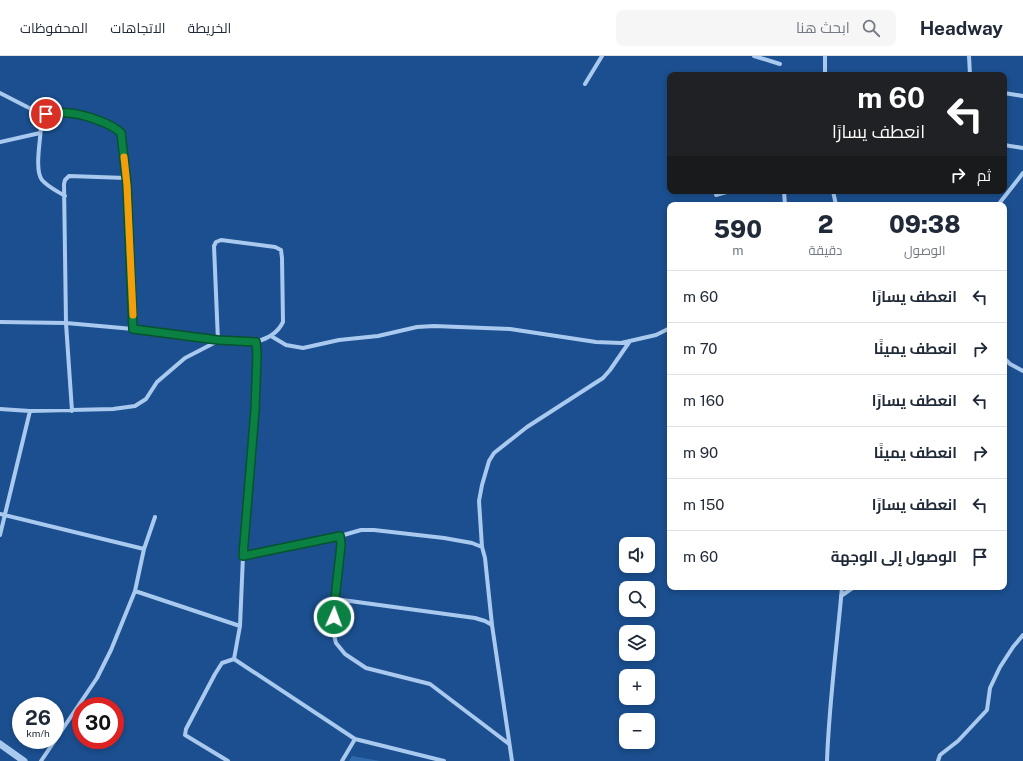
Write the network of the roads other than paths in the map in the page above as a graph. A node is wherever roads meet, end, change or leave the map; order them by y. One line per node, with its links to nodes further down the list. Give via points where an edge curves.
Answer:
1 (602, 56): 8 (street)
2 (754, 56): 5 (street)
3 (825, 56): 6 (street)
4 (969, 56): 7 (street)
5 (780, 64)
6 (825, 72)
7 (970, 72)
8 (585, 84)
9 (0, 93): 12 (street)
10 (1007, 93): 11 (street)
11 (1023, 96)
12 (39, 113): 13 (street); 18 (street, via 78,115 117,129 123,140)
13 (40, 133): 14 (street); 21 (street, via 39,175 50,187)
14 (0, 142)
15 (1007, 145): 16 (street)
16 (1023, 148)
17 (1023, 173): 19 (street)
18 (126, 178): 21 (street, via 69,176 64,184); 25 (street)
19 (1007, 193)
20 (1007, 194): 22 (street)
21 (64, 196): 24 (street)
22 (1000, 202)
23 (0, 322): 24 (street)
24 (66, 323): 25 (street); 35 (street)
25 (133, 329): 28 (street)
26 (667, 330): 29 (street, via 656,336)
27 (271, 336): 28 (street, via 282,322 281,250 221,240 214,246); 29 (street, via 286,344 303,348 434,326 510,329 612,343); 30 (street)
28 (218, 340): 30 (street); 35 (street, via 185,358 157,382 146,399 135,406 113,410)
29 (630, 341): 41 (street, via 603,378 527,426 494,453 489,461 479,501)
30 (256, 342): 43 (street, via 255,410)
31 (1007, 361): 32 (street)
32 (1023, 370)
33 (0, 409): 34 (street)
34 (30, 411): 35 (street); 37 (street)
35 (72, 411)
36 (0, 514): 37 (street)
37 (6, 516): 39 (street); 42 (street)
38 (155, 518): 42 (street)
39 (0, 535)
40 (340, 536): 41 (street, via 361,530 374,530 444,538); 43 (street); 48 (street)
41 (482, 547): 49 (street)
42 (144, 549): 46 (street)
43 (243, 556): 50 (street)
44 (842, 590): 47 (street)
45 (850, 590): 47 (street)
46 (135, 591): 50 (street); 57 (street, via 112,650 97,678)
47 (841, 596): 62 (street, via 828,725)
48 (335, 599): 49 (street, via 475,618); 55 (street, via 333,631 336,644 345,654 366,668 430,684)
49 (492, 625): 55 (street)
50 (240, 626): 52 (street)
51 (1023, 635): 63 (street, via 1000,667 990,688 988,710 958,741 940,755)
52 (234, 659): 53 (street); 58 (street, via 222,663 185,735)
53 (355, 739): 59 (street); 60 (street)
54 (0, 744): 56 (street)
55 (509, 744): 61 (street)
56 (24, 761)
57 (41, 761)
58 (228, 761)
59 (342, 761)
60 (444, 761)
61 (512, 761)
62 (827, 761)
63 (938, 761)

